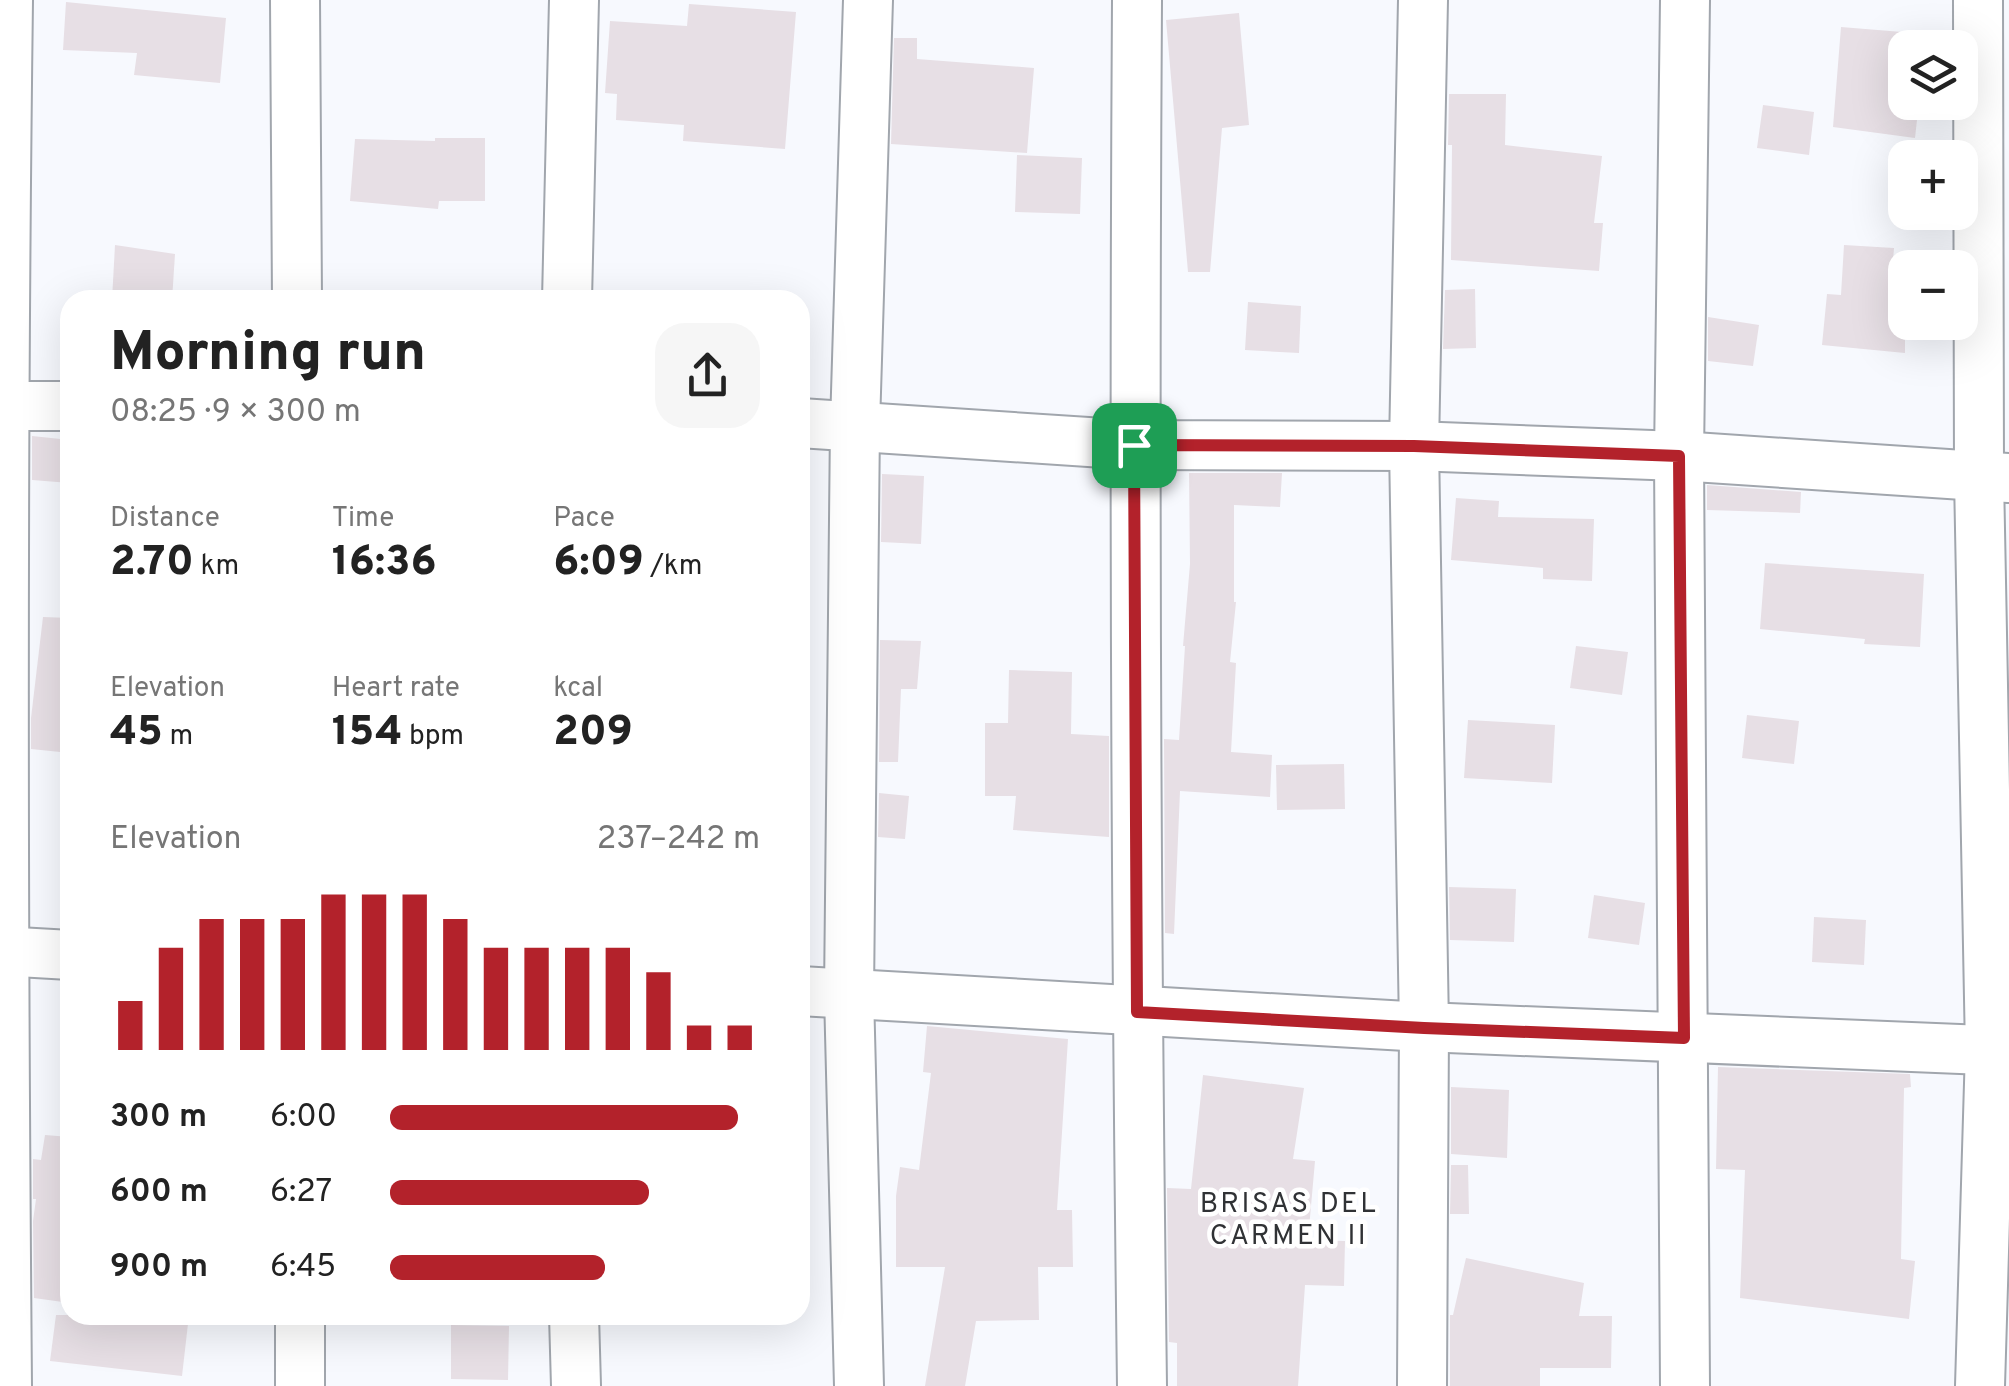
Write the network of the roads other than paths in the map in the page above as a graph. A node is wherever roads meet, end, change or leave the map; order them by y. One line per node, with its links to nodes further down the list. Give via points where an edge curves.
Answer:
1 (8, 0): 11 (street)
2 (295, 0): 9 (street)
3 (574, 0): 10 (street)
4 (868, 0): 14 (street)
5 (1137, 0): 15 (street)
6 (1423, 0): 16 (street)
7 (1685, 0): 17 (street)
8 (1978, 0): 18 (street)
9 (297, 290)
10 (567, 290)
11 (1, 406): 12 (street); 19 (street)
12 (60, 406)
13 (810, 423): 14 (street)
14 (855, 425): 15 (street); 22 (street)
15 (1134, 445): 16 (street); 23 (street)
16 (1414, 446): 17 (street); 24 (street)
17 (1679, 456): 18 (street); 25 (street)
18 (1994, 478): 26 (street)
19 (2, 951): 20 (street); 29 (street)
20 (60, 954)
21 (810, 992): 22 (street)
22 (849, 994): 23 (street); 32 (street)
23 (1137, 1012): 24 (street); 33 (street)
24 (1424, 1028): 25 (street); 34 (street)
25 (1684, 1038): 26 (street); 35 (street)
26 (1999, 1050): 36 (street)
27 (300, 1325): 30 (street)
28 (574, 1325): 31 (street)
29 (7, 1386)
30 (300, 1386)
31 (576, 1386)
32 (859, 1386)
33 (1142, 1386)
34 (1422, 1386)
35 (1685, 1386)
36 (1980, 1386)

